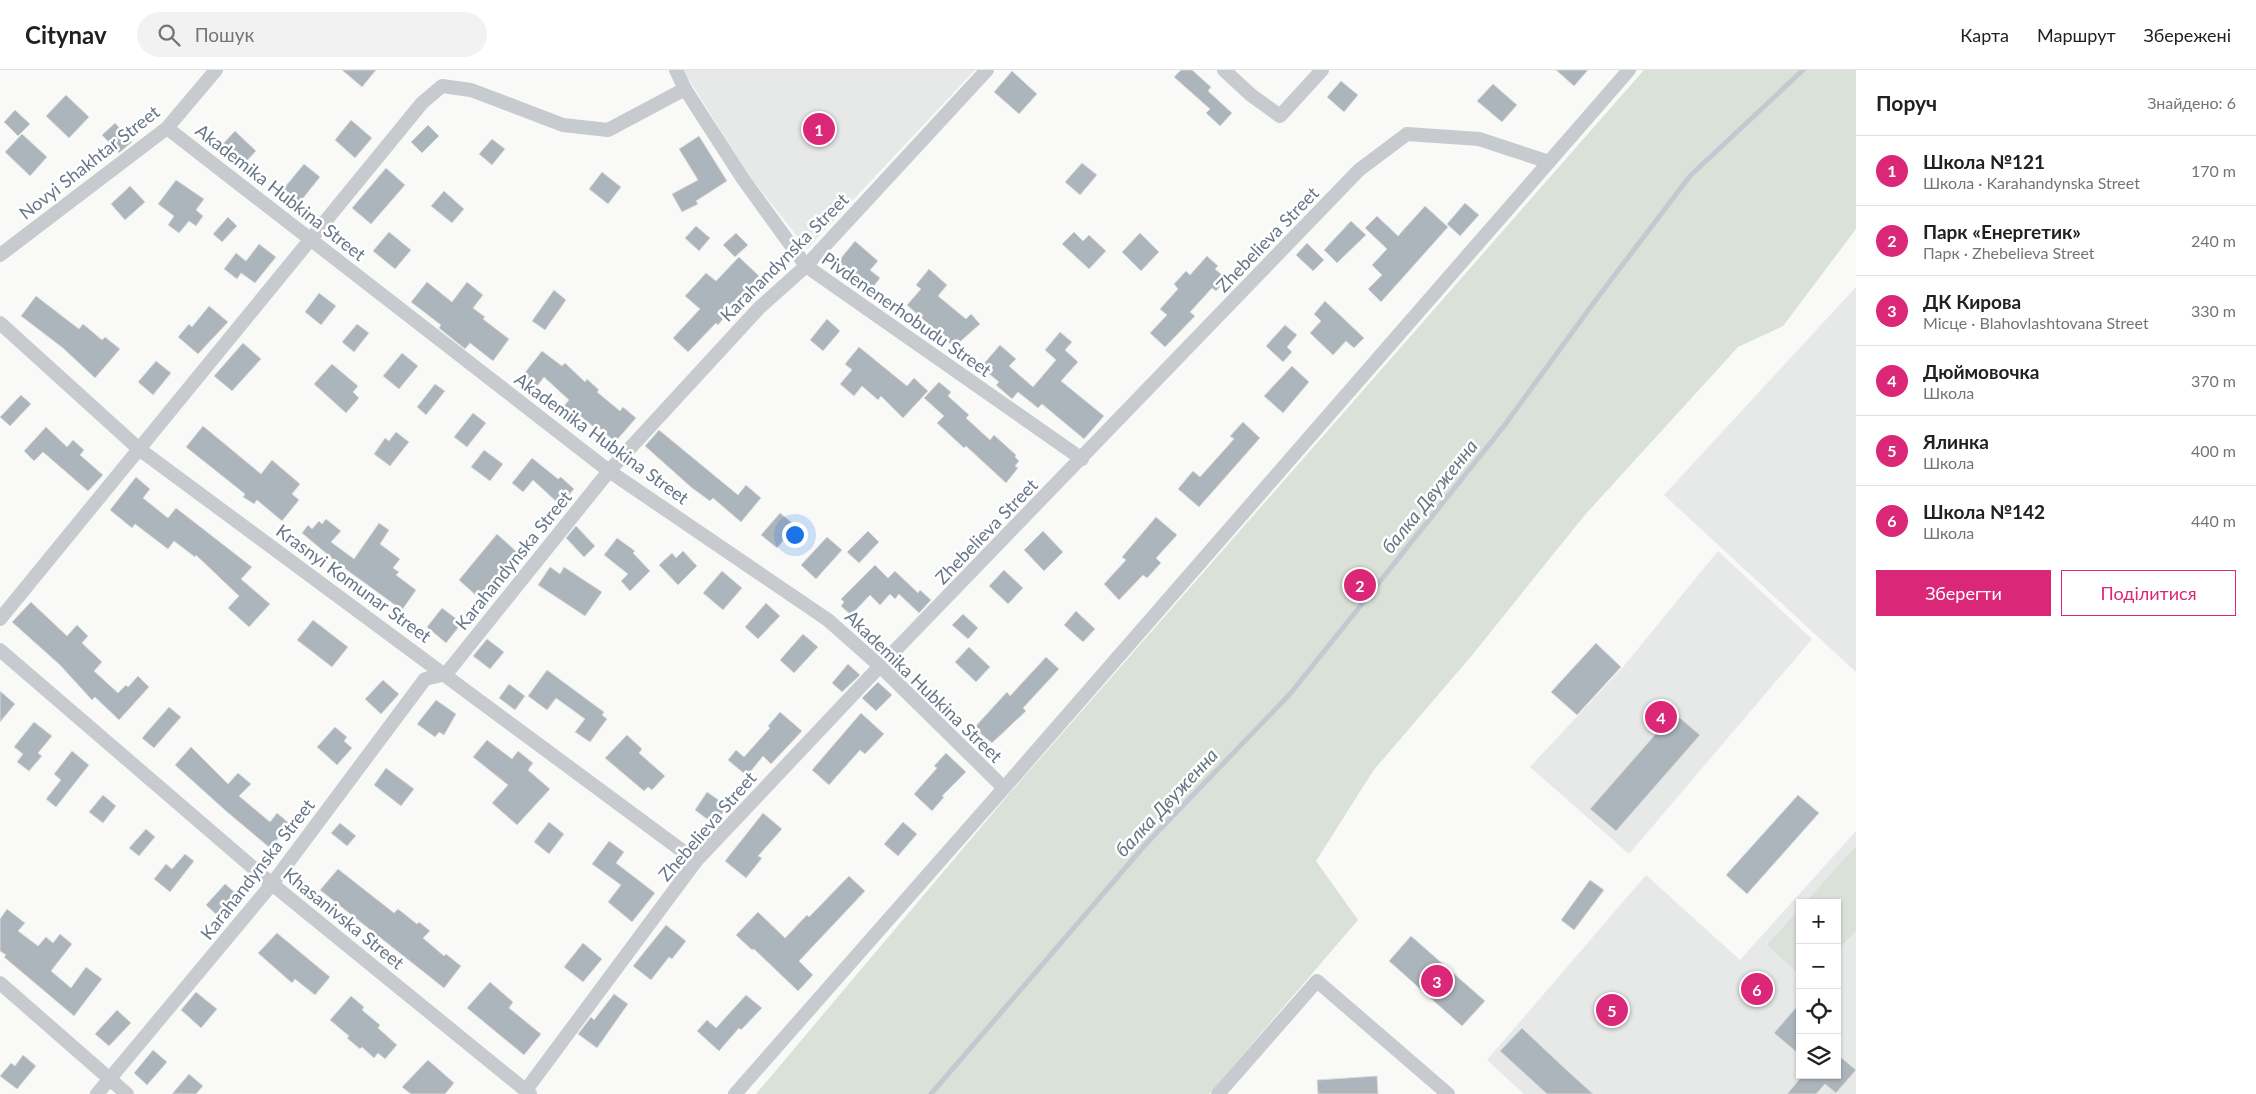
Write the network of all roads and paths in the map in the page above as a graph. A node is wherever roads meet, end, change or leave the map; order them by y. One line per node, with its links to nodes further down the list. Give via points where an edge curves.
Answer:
1 (216, 70): 8 (street, Novyi Shakhtar Street)
2 (676, 70): 7 (street, Pivdenenerhobudu Street)
3 (987, 70): 12 (street, Karahandynska Street)
4 (1224, 70): 5 (street, via 1280,116)
5 (1322, 70)
6 (1629, 70): 9 (street)
7 (685, 88): 10 (street, via 608,130 563,125 471,90 442,86 422,103); 12 (street, Pivdenenerhobudu Street, via 743,179)
8 (167, 128): 10 (street, Akademika Hubkina Street); 11 (street, Novyi Shakhtar Street)
9 (1549, 162): 15 (street, Zhebelieva Street, via 1479,139 1407,134 1359,170); 21 (street)
10 (310, 239): 14 (street); 16 (street, Akademika Hubkina Street)
11 (0, 255)
12 (806, 266): 15 (street, Pivdenenerhobudu Street); 16 (street, Karahandynska Street, via 759,308)
13 (0, 323): 14 (street, Krasnyi Komunar Street)
14 (139, 449): 17 (street); 20 (street, Krasnyi Komunar Street)
15 (1082, 459): 19 (street, Zhebelieva Street)
16 (609, 471): 19 (street, Akademika Hubkina Street, via 828,620); 20 (street, Karahandynska Street)
17 (0, 619)
18 (0, 650): 23 (street, Khasanivska Street)
19 (880, 666): 21 (street, Akademika Hubkina Street); 22 (street, Zhebelieva Street)
20 (446, 674): 22 (street, Krasnyi Komunar Street); 23 (street, Karahandynska Street, via 425,679)
21 (1004, 788): 29 (street)
22 (696, 861): 26 (street, Zhebelieva Street)
23 (272, 884): 25 (street, Karahandynska Street); 26 (street, Khasanivska Street)
24 (0, 983): 25 (street)
25 (110, 1079): 27 (street, Karahandynska Street); 28 (street)
26 (528, 1092)
27 (97, 1094)
28 (128, 1094)
29 (735, 1094)
30 (1218, 1094): 31 (street, via 1318,981)
31 (1448, 1094)

